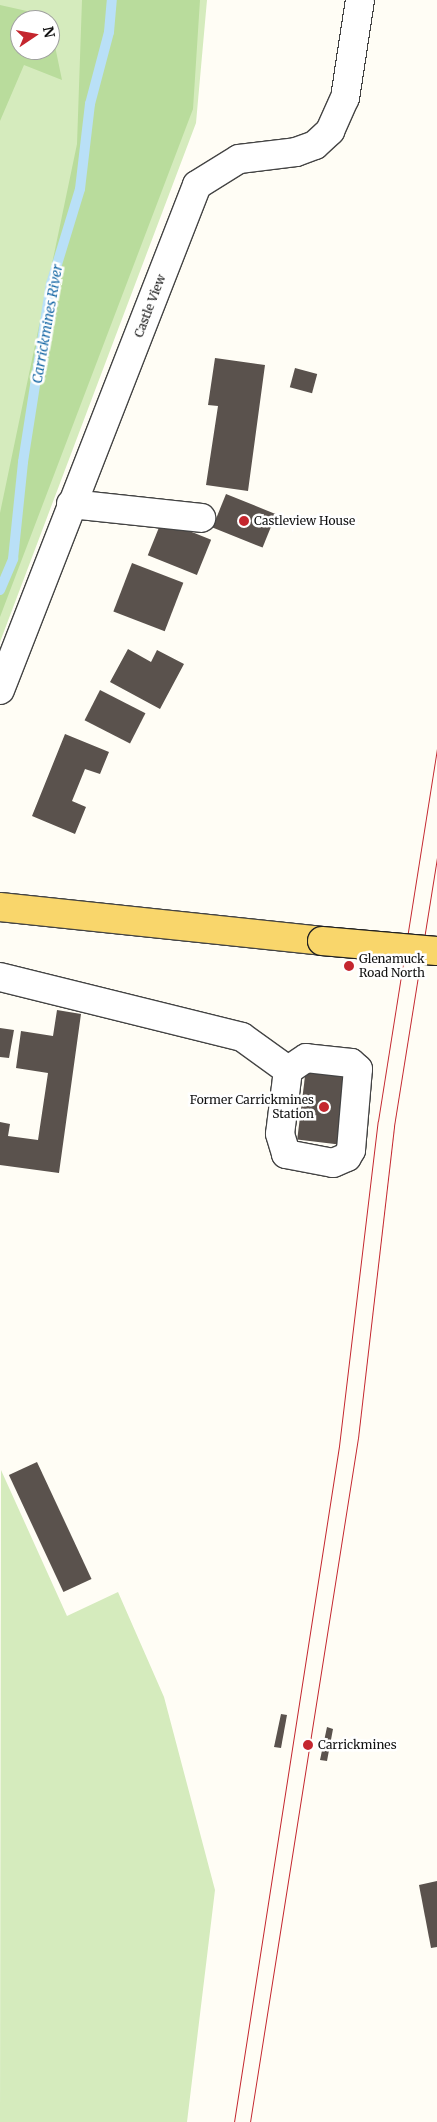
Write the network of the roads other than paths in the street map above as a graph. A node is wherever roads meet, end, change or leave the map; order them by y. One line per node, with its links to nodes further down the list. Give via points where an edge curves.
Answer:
1 (360, 0): 2 (street, Castle View, via 345,98 330,132 315,145 296,152 239,159 197,185)
2 (71, 504): 3 (street); 4 (street, Castle View)
3 (201, 518)
4 (0, 690)
5 (0, 907): 6 (main road, bridge)
6 (437, 951)
7 (0, 977): 8 (street, via 242,1037)
8 (288, 1070)

